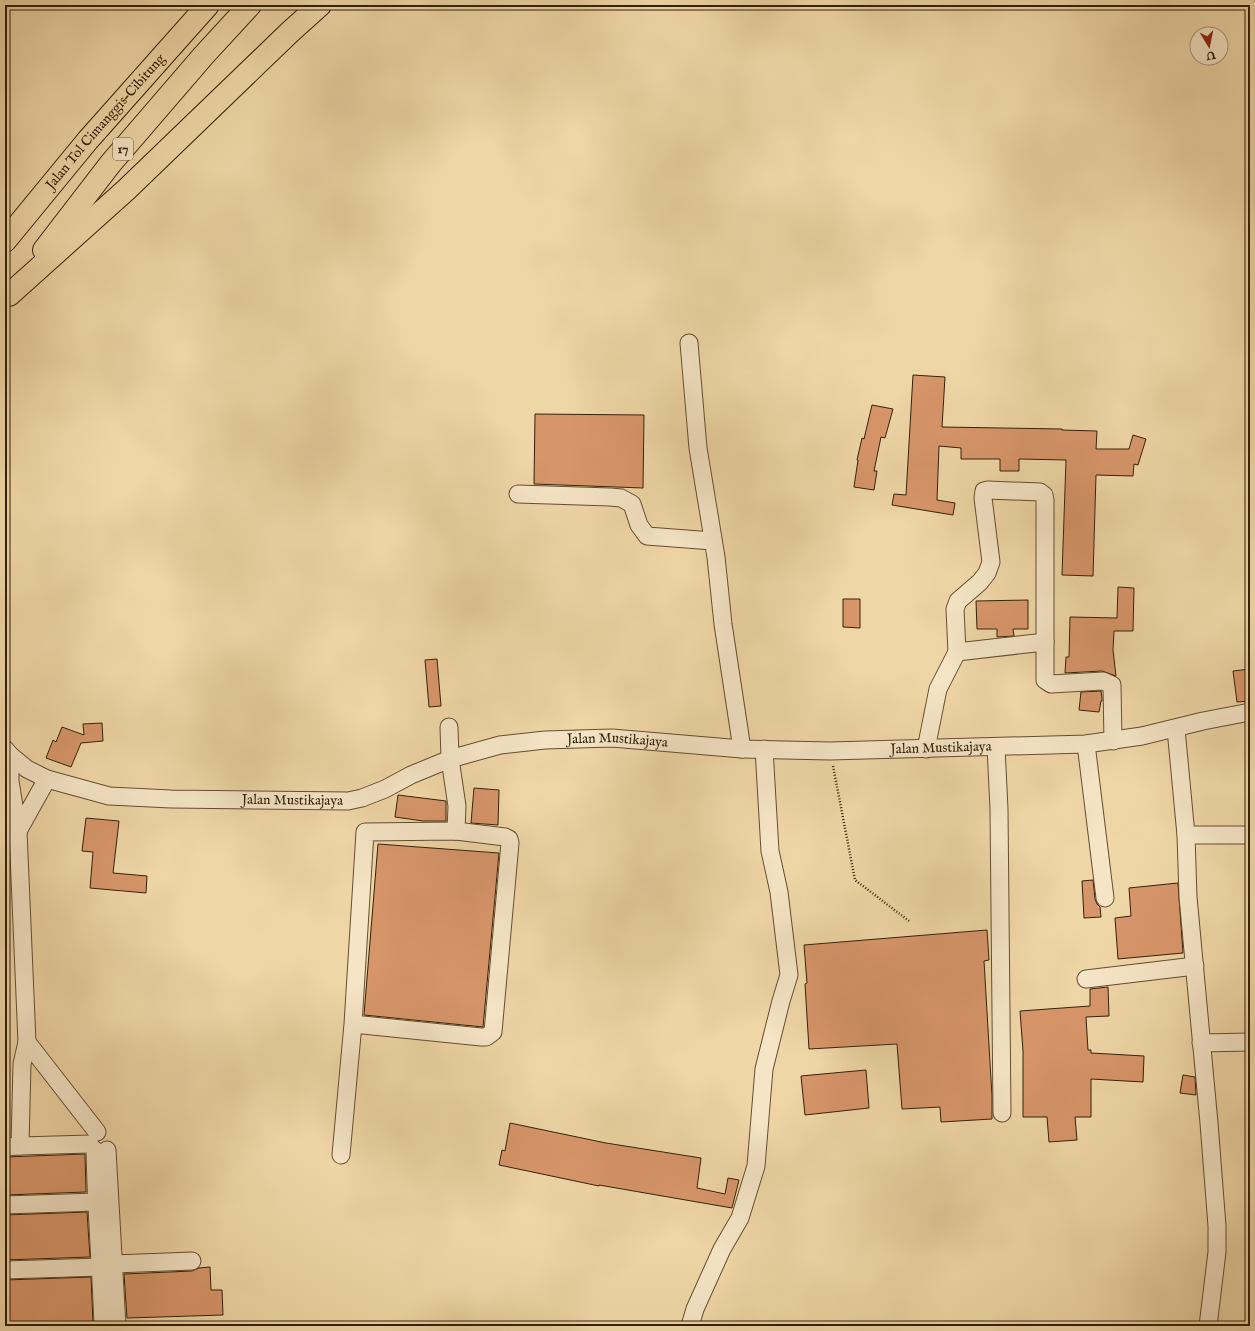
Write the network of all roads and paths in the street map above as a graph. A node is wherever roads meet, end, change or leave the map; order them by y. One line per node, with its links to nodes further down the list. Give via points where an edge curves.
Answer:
1 (203, 5): 5 (highway)
2 (208, 5): 5 (highway, Jalan Tol Cimanggis–Cibitung / 17)
3 (250, 5): 7 (highway, 17, via 111,163)
4 (320, 5): 7 (highway, via 126,190)
5 (177, 38): 6 (highway, Jalan Tol Cimanggis–Cibitung / 17)
6 (5, 241)
7 (7, 298)
8 (689, 343): 10 (street, via 698,448)
9 (518, 494): 10 (street, via 622,498 632,504 639,525 647,536)
10 (713, 541): 19 (street)
11 (1045, 642): 12 (street); 12 (street, via 1044,496 1040,492 988,490 984,492 983,498 991,562 988,573 958,601 955,609); 16 (street, via 1045,680 1051,684 1103,681 1112,685)
12 (957, 652): 21 (street, via 938,689)
13 (1250, 712): 15 (street, Jalan Mustikajaya)
14 (449, 727): 23 (street)
15 (1176, 729): 16 (street, Jalan Mustikajaya); 30 (street)
16 (1113, 741): 17 (street, Jalan Mustikajaya)
17 (1086, 744): 18 (street, Jalan Mustikajaya); 31 (street)
18 (996, 746): 21 (street, Jalan Mustikajaya); 39 (street)
19 (742, 749): 20 (street, Jalan Mustikajaya); 23 (street, Jalan Mustikajaya, via 612,738 545,740 500,745)
20 (764, 749): 21 (street, Jalan Mustikajaya); 50 (street, via 770,851 779,892 790,975 780,1001 764,1069 756,1166 740,1218 722,1249)
21 (926, 749)
22 (8, 752): 25 (street, Jalan Mustikajaya, via 27,769); 26 (street)
23 (450, 759): 25 (street, Jalan Mustikajaya, via 385,789 348,801 109,796); 28 (street, via 457,806)
24 (836, 776): 32 (path, via 855,880)
25 (47, 779): 27 (street)
26 (8, 795): 27 (street)
27 (18, 831): 36 (street)
28 (456, 831): 35 (street, via 365,832); 35 (street, via 505,837 510,843 492,1032 486,1037 481,1037)
29 (1250, 834): 30 (street)
30 (1186, 835): 33 (street, via 1188,897)
31 (1105, 898)
32 (909, 921)
33 (1195, 966): 34 (street); 38 (street)
34 (1086, 979)
35 (353, 1024): 42 (street)
36 (27, 1042): 40 (street); 41 (street)
37 (1250, 1042): 38 (street)
38 (1201, 1043): 51 (street, via 1217,1226 1217,1252)
39 (1002, 1113)
40 (97, 1144): 41 (street); 43 (street); 46 (street)
41 (12, 1146)
42 (341, 1155)
43 (96, 1202): 44 (street); 46 (street)
44 (5, 1205)
45 (192, 1261): 46 (street)
46 (108, 1266): 47 (street); 48 (street); 49 (street)
47 (5, 1270)
48 (103, 1326)
49 (117, 1326)
50 (690, 1326)
51 (1208, 1326)

